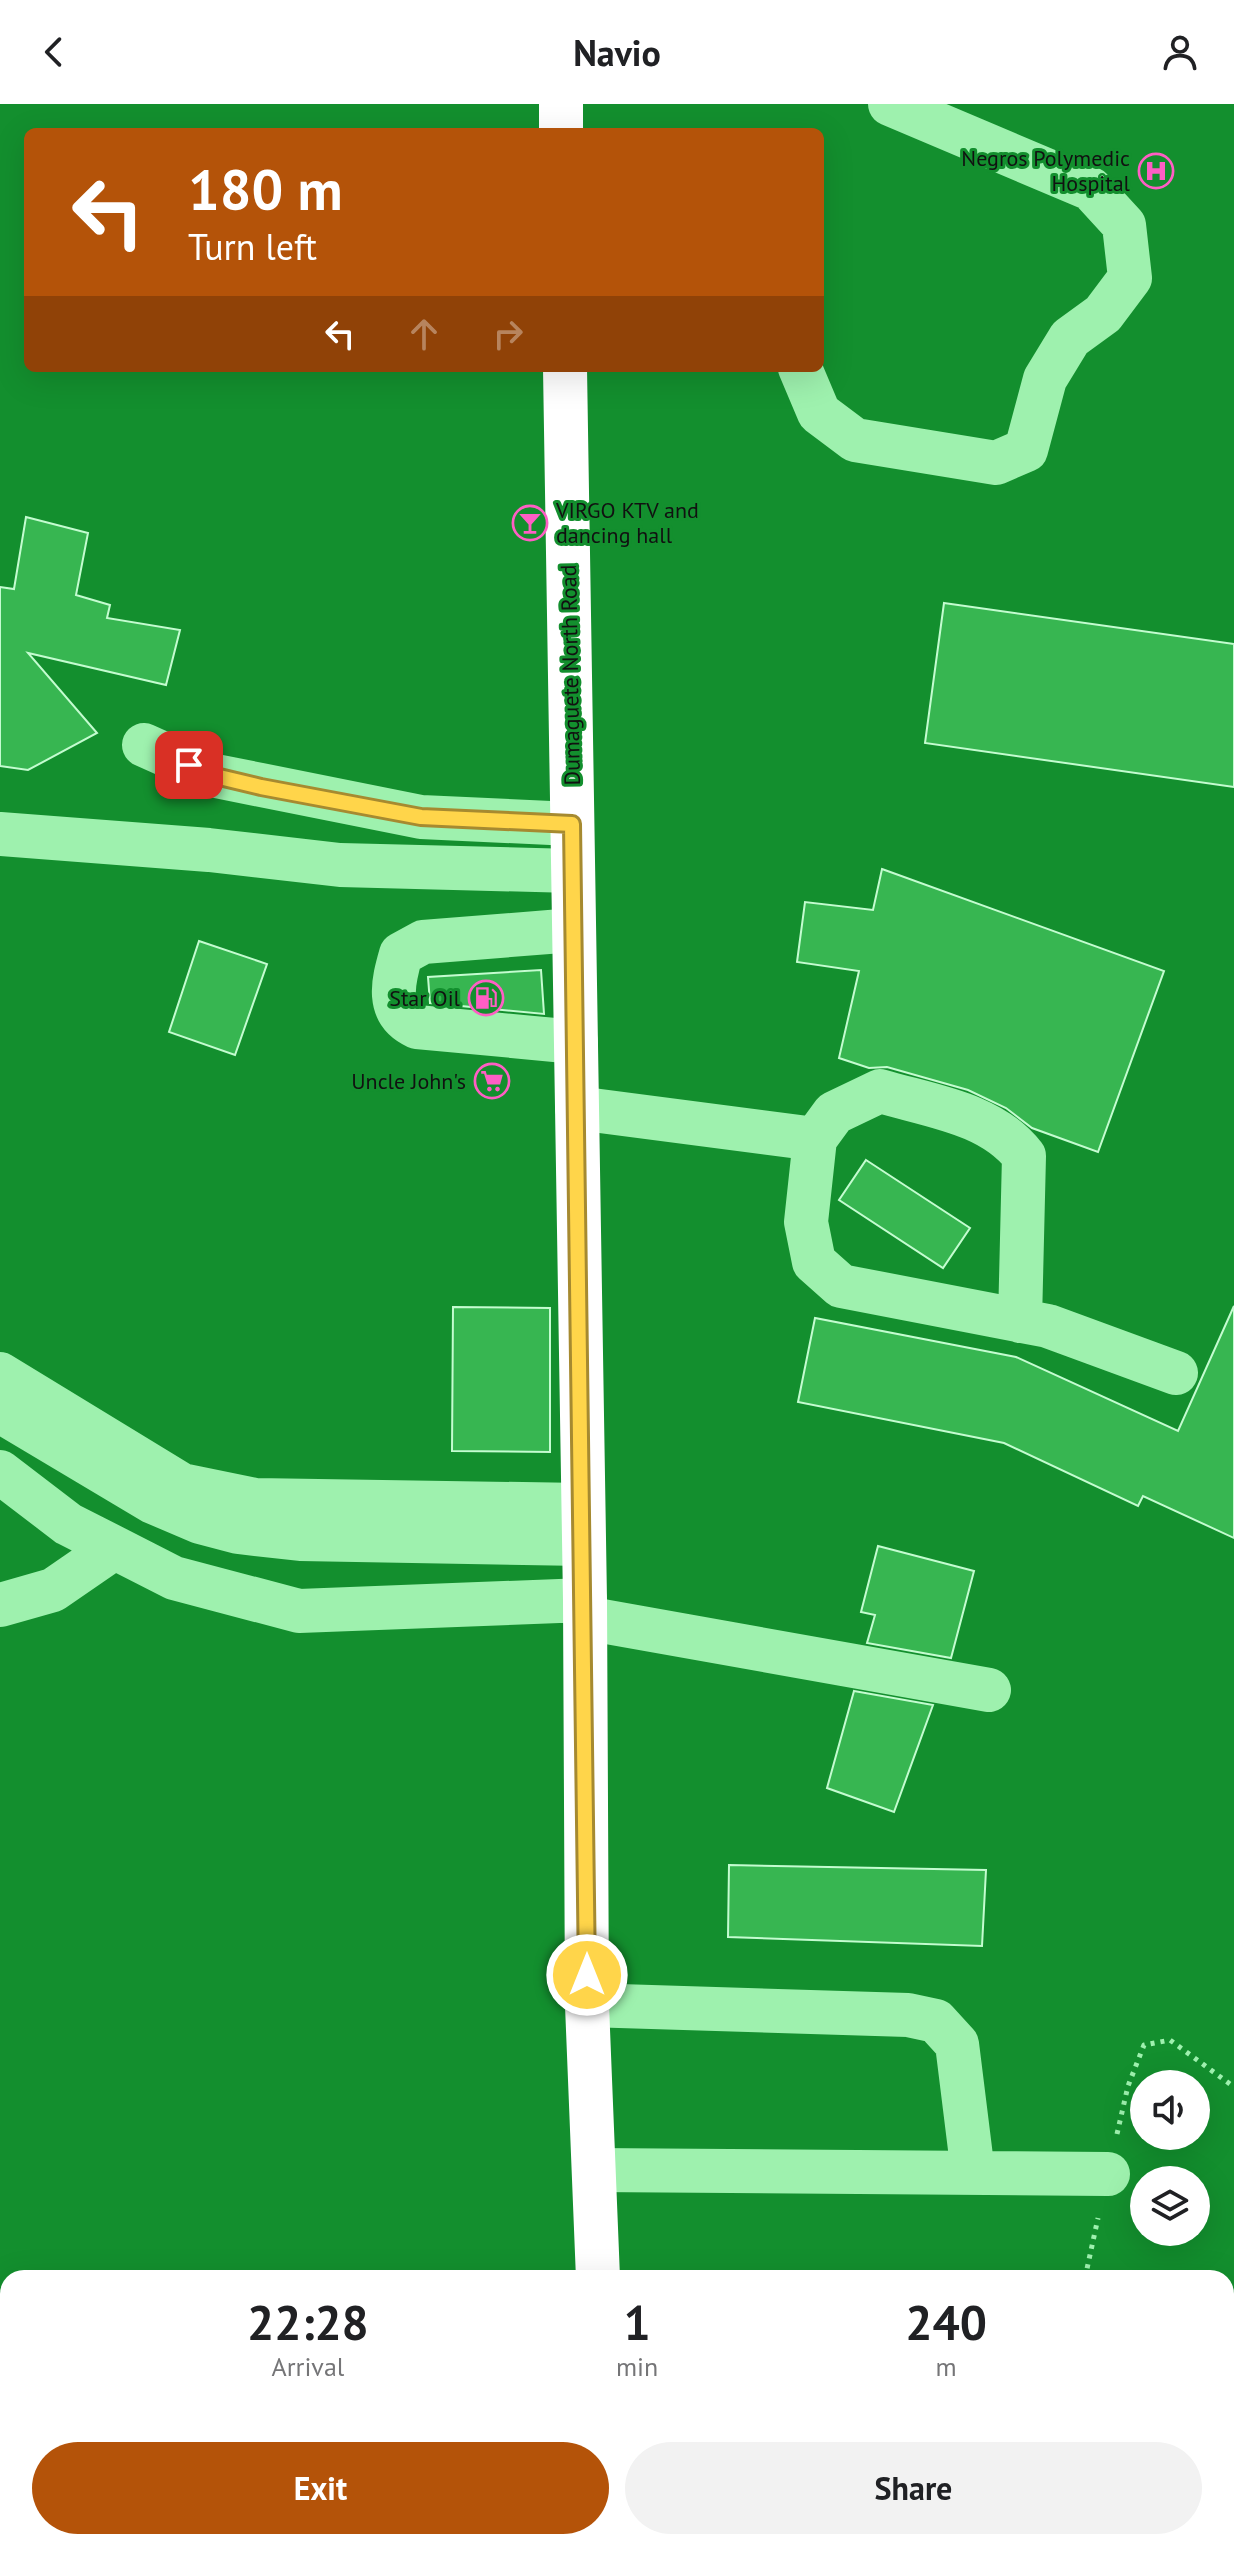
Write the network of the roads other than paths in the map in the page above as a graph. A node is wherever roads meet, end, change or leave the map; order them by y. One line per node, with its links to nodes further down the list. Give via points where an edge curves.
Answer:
1 (561, 104): 3 (highway)
2 (890, 104): 5 (street, via 1091,189 1124,225 1130,278 1103,314 1070,338 1045,379 1026,450 996,463 855,440 819,413)
3 (561, 128)
4 (565, 372): 7 (highway, Dumaguete North Road)
5 (802, 372)
6 (144, 745): 7 (street, via 211,775 421,817)
7 (572, 824): 9 (highway, Dumaguete North Road)
8 (0, 834): 9 (street, via 340,865)
9 (573, 871): 10 (highway, Dumaguete North Road)
10 (574, 930): 11 (highway, Dumaguete North Road); 11 (street, via 423,942 401,954 393,985 395,1007 404,1021 417,1027)
11 (576, 1042): 12 (highway, Dumaguete North Road)
12 (577, 1108): 13 (street); 19 (highway, Dumaguete North Road)
13 (815, 1139): 14 (street, via 806,1222 814,1262 841,1286); 14 (street, via 834,1113 880,1091 992,1125 1011,1139 1024,1156)
14 (1020, 1321): 15 (street, via 1048,1326)
15 (1176, 1373)
16 (0, 1374): 19 (street, via 182,1485 255,1500)
17 (0, 1411): 20 (street, via 153,1502)
18 (0, 1472): 21 (street, via 68,1524)
19 (583, 1524): 20 (street, via 300,1539); 23 (highway, Dumaguete North Road)
20 (238, 1532): 22 (street)
21 (114, 1548): 22 (street); 24 (street, via 53,1590)
22 (174, 1578): 23 (street, via 299,1611)
23 (585, 1609): 25 (street); 26 (highway, Dumaguete North Road)
24 (1, 1616)
25 (989, 1690)
26 (587, 2005): 27 (highway, Dumaguete North Road); 28 (street, via 908,2015 936,2021 957,2044)
27 (594, 2170): 28 (street); 30 (highway, Dumaguete North Road)
28 (973, 2173): 29 (street)
29 (1108, 2174)
30 (598, 2270)

